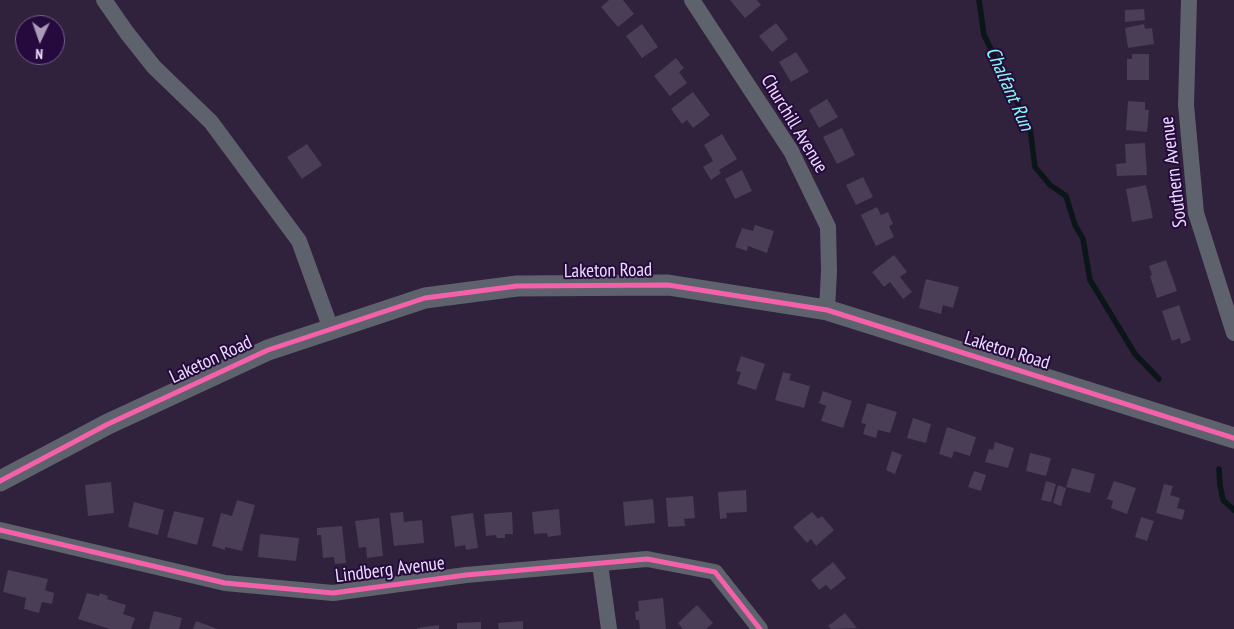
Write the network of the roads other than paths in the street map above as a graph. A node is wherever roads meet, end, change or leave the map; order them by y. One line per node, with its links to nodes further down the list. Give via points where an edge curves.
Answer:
1 (104, 0): 5 (street, via 154,67 211,122 298,241)
2 (692, 0): 4 (street, Churchill Avenue, via 791,151 828,227)
3 (1190, 0): 6 (street, Southern Avenue, via 1186,105 1196,213)
4 (826, 310): 5 (street, Laketon Road, via 668,285 517,286 424,298); 7 (street, Laketon Road)
5 (331, 330): 8 (street, Laketon Road, via 268,350 108,424)
6 (1234, 333)
7 (1234, 438)
8 (0, 481)
9 (0, 530): 10 (street, Lindberg Avenue, via 225,583 333,593 466,576)
10 (600, 564): 11 (street); 12 (street, Lindberg Avenue, via 647,559 715,572)
11 (609, 629)
12 (760, 629)

